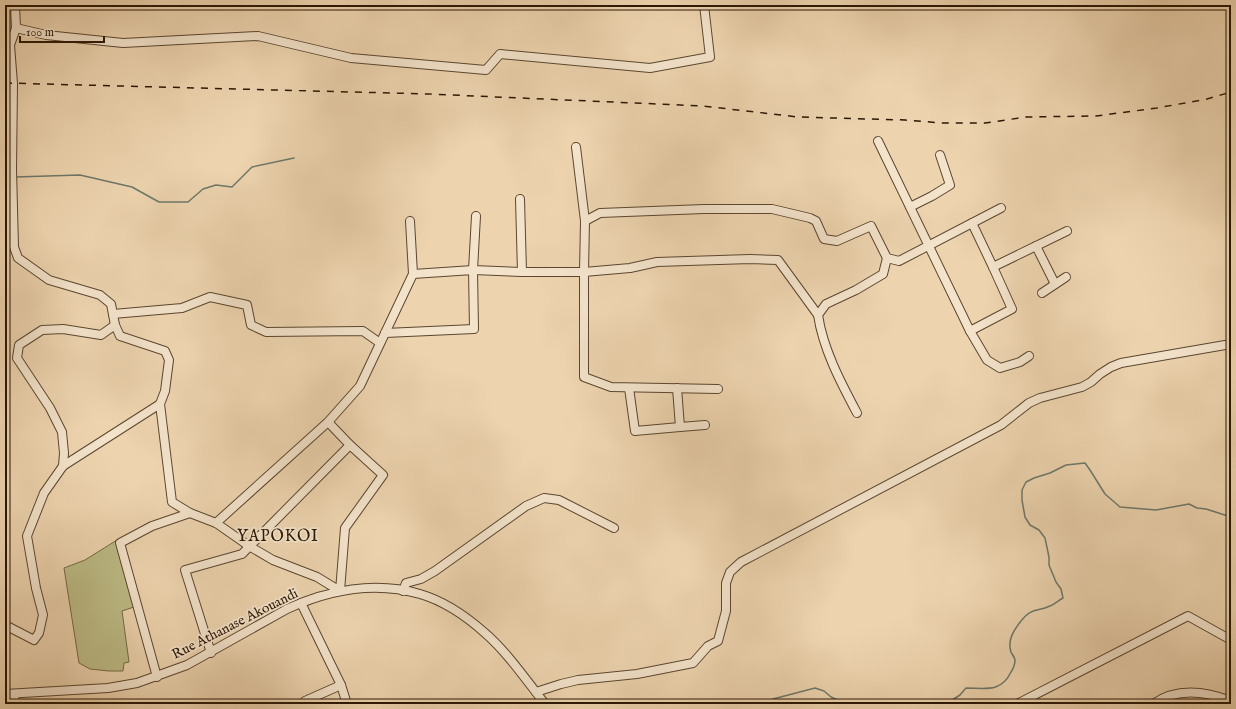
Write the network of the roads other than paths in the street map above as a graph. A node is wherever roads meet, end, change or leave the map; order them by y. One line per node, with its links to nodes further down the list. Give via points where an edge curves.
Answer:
1 (15, 5): 3 (street)
2 (704, 5): 3 (street, via 710,57 650,68 500,54 486,70 351,58 258,36 123,43 46,35)
3 (16, 28): 26 (street, via 10,45 13,84 14,247 18,258 49,280 100,295 111,304)
4 (878, 141): 8 (street)
5 (576, 147): 12 (street)
6 (940, 154): 8 (street, via 950,185)
7 (520, 199): 20 (street)
8 (910, 207): 15 (street)
9 (1001, 208): 13 (street)
10 (476, 216): 19 (street)
11 (410, 221): 22 (street)
12 (585, 221): 17 (street, via 600,213 772,209 810,218 816,221 824,238 837,241 871,226); 21 (street)
13 (972, 223): 15 (street); 18 (street)
14 (1067, 231): 16 (street)
15 (929, 246): 17 (street, via 899,261); 29 (street)
16 (1036, 246): 18 (street); 24 (street)
17 (886, 258): 27 (street, via 883,274 826,304)
18 (993, 267): 29 (street, via 1012,309)
19 (473, 270): 20 (street); 22 (street); 30 (street, via 474,329)
20 (522, 272): 21 (street)
21 (584, 272): 27 (street, via 630,268 657,262 778,260); 34 (street, via 584,377 611,387)
22 (413, 274): 30 (street)
23 (1066, 277): 24 (street)
24 (1054, 284): 25 (street)
25 (1042, 293)
26 (113, 314): 28 (street); 31 (street, via 182,308 210,297 247,305 251,325 266,332 363,331)
27 (818, 315): 38 (street, via 820,330 831,358)
28 (115, 325): 37 (street, via 120,336 165,351 169,360 165,391); 43 (street, via 101,335 63,329 42,330 19,345 17,358 50,408 62,432)
29 (970, 331): 33 (street, via 987,360 1000,368 1020,362)
30 (385, 333): 31 (street)
31 (380, 344): 39 (street, via 360,386)
32 (1231, 344): 56 (street, via 1111,367 1082,387 1040,398 1002,425 741,562 730,572 726,583 726,611 718,641 708,646 693,663 637,674 578,680)
33 (1029, 356)
34 (629, 388): 35 (street); 41 (street, via 635,431)
35 (677, 388): 36 (street); 41 (street)
36 (718, 389)
37 (160, 404): 43 (street); 44 (street, via 172,502)
38 (857, 413)
39 (328, 422): 42 (street); 45 (street)
40 (705, 425): 41 (street)
41 (680, 427)
42 (350, 445): 47 (street); 48 (street, via 383,475 345,528)
43 (63, 466): 51 (street, via 44,492 26,536 42,615 39,633 34,640)
44 (190, 513): 45 (street); 54 (street, via 152,526 120,543)
45 (216, 523): 47 (street)
46 (614, 528): 49 (street, via 559,500 544,498 526,506 435,571 421,579 406,583)
47 (249, 546): 48 (street, via 273,560 317,577); 53 (street, via 242,554 185,570)
48 (340, 591): 49 (street, Rue Athanase Akouandi); 50 (street, Rue Athanase Akouandi)
49 (403, 591): 56 (street, Rue Athanase Akouandi, via 420,594 455,610 486,633)
50 (301, 603): 53 (street, Rue Athanase Akouandi); 55 (street)
51 (5, 625)
52 (1231, 640): 63 (street, via 1188,616)
53 (211, 652): 54 (street, Rue Athanase Akouandi)
54 (157, 677): 57 (street, Rue Athanase Akouandi, via 108,688)
55 (341, 685): 60 (street); 61 (street)
56 (536, 692): 62 (street, Rue Athanase Akouandi)
57 (9, 694): 59 (street)
58 (1231, 700): 64 (street, via 1215,694 1193,691 1159,699)
59 (16, 704)
60 (303, 704)
61 (347, 704)
62 (546, 704)
63 (1017, 704)
64 (1153, 704)

